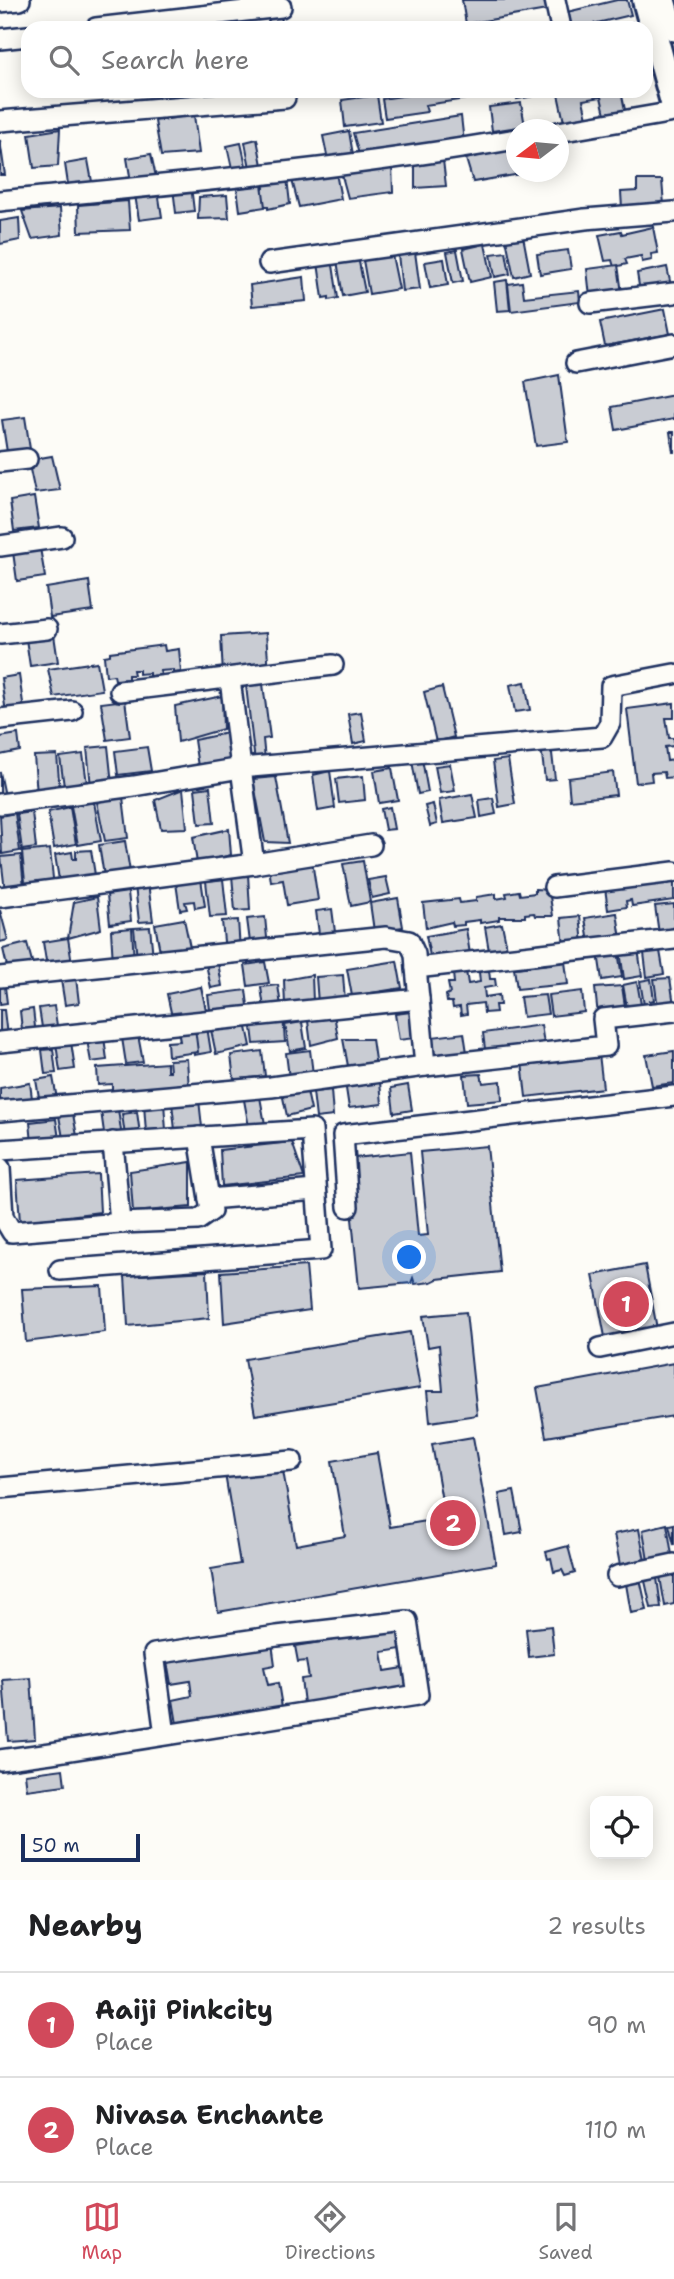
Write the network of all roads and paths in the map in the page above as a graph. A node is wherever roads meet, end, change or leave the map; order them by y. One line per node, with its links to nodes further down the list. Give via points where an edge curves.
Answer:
1 (20, 0): 5 (street)
2 (555, 0): 8 (street)
3 (645, 0): 9 (main road)
4 (665, 0): 13 (street)
5 (0, 2)
6 (281, 7): 7 (street)
7 (158, 21)
8 (560, 21)
9 (652, 21)
10 (653, 23): 13 (main road)
11 (21, 37): 12 (street)
12 (0, 39)
13 (659, 41): 15 (main road)
14 (285, 98): 17 (street)
15 (674, 106)
16 (674, 112): 18 (street)
17 (0, 121)
18 (569, 130)
19 (506, 141): 20 (street, via 225,179)
20 (0, 201)
21 (674, 212): 22 (street, via 585,219)
22 (269, 263)
23 (674, 293): 24 (street)
24 (590, 303)
25 (674, 344): 26 (street)
26 (576, 363)
27 (27, 458): 28 (street)
28 (0, 461)
29 (61, 537): 30 (street)
30 (0, 546)
31 (47, 629): 32 (street)
32 (0, 634)
33 (333, 665): 35 (street)
34 (674, 674): 39 (street, via 611,686 610,723 602,737)
35 (230, 679): 36 (street); 39 (street)
36 (120, 691)
37 (72, 711): 38 (street)
38 (0, 719)
39 (241, 768): 40 (street); 42 (street)
40 (0, 804)
41 (371, 845): 42 (street)
42 (254, 864): 45 (street)
43 (674, 872): 44 (street)
44 (554, 887)
45 (0, 897)
46 (674, 939): 47 (street)
47 (416, 968): 48 (street, via 409,941 386,937); 49 (street)
48 (0, 978)
49 (419, 999): 51 (street); 52 (street)
50 (674, 1011): 52 (street, via 603,1018 606,1046)
51 (0, 1042)
52 (425, 1066): 54 (street, via 271,1087)
53 (674, 1096): 61 (street, via 342,1135)
54 (0, 1111)
55 (199, 1137): 56 (street); 59 (street, via 313,1130); 60 (street)
56 (113, 1142): 57 (street); 62 (street)
57 (0, 1150)
58 (0, 1168): 62 (street, via 3,1217 12,1232)
59 (317, 1190): 60 (street); 63 (street, via 321,1250)
60 (209, 1199): 62 (street, via 211,1212 198,1220)
61 (348, 1207)
62 (120, 1223)
63 (60, 1270)
64 (674, 1333): 65 (street)
65 (600, 1348)
66 (292, 1461): 67 (street)
67 (0, 1488)
68 (674, 1564): 69 (street)
69 (617, 1576)
70 (165, 1735): 70 (street, via 418,1695 407,1621 154,1654); 71 (street)
71 (0, 1760)

